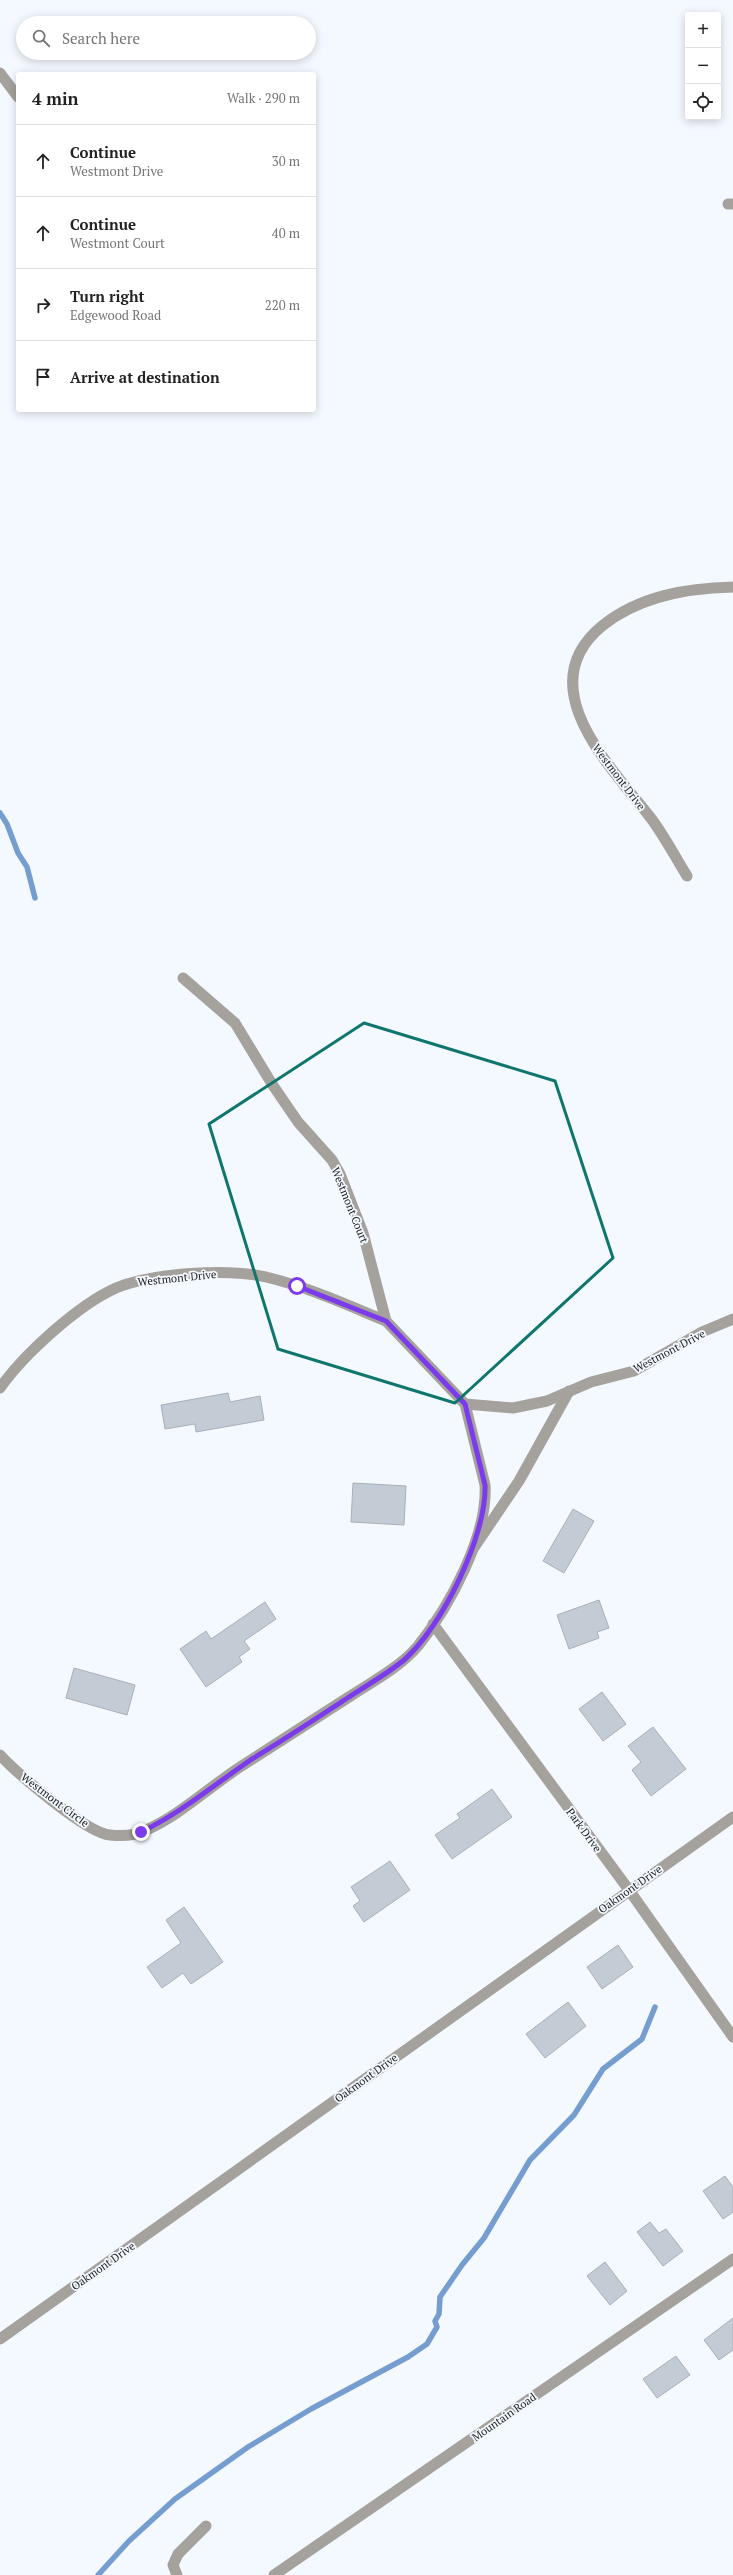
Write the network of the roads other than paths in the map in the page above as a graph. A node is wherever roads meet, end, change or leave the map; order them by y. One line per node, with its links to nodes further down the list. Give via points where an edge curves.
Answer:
1 (0, 73): 2 (street)
2 (16, 94)
3 (733, 588): 4 (street, Westmont Drive, via 680,591 623,613 595,632 586,645 573,676 572,692 575,703 591,739 609,767 651,819)
4 (687, 876)
5 (183, 978): 7 (street, Westmont Court, via 235,1023 298,1122 332,1160 363,1233)
6 (733, 1319): 9 (street, Westmont Drive, via 702,1332 634,1371)
7 (386, 1321): 8 (street, Westmont Drive, via 322,1295 265,1277 218,1273 148,1279 116,1288 88,1305 34,1350); 10 (street, Westmont Court)
8 (0, 1388)
9 (569, 1391): 10 (street, Westmont Drive, via 547,1401 513,1408); 11 (street, via 519,1481)
10 (465, 1404): 11 (street, via 486,1496)
11 (472, 1551): 12 (street, Westmont Circle, via 454,1591)
12 (433, 1624): 13 (street, Westmont Circle, via 417,1647 392,1669 156,1825 141,1832 108,1835 93,1828 46,1796); 15 (street, Park Drive)
13 (0, 1755)
14 (733, 1817): 15 (street, Oakmont Drive)
15 (629, 1890): 16 (street, Park Drive); 18 (street, Oakmont Drive)
16 (733, 2037)
17 (733, 2259): 21 (street, Mountain Road)
18 (0, 2339)
19 (206, 2526): 20 (street, via 178,2554 173,2565)
20 (177, 2575)
21 (274, 2575)

